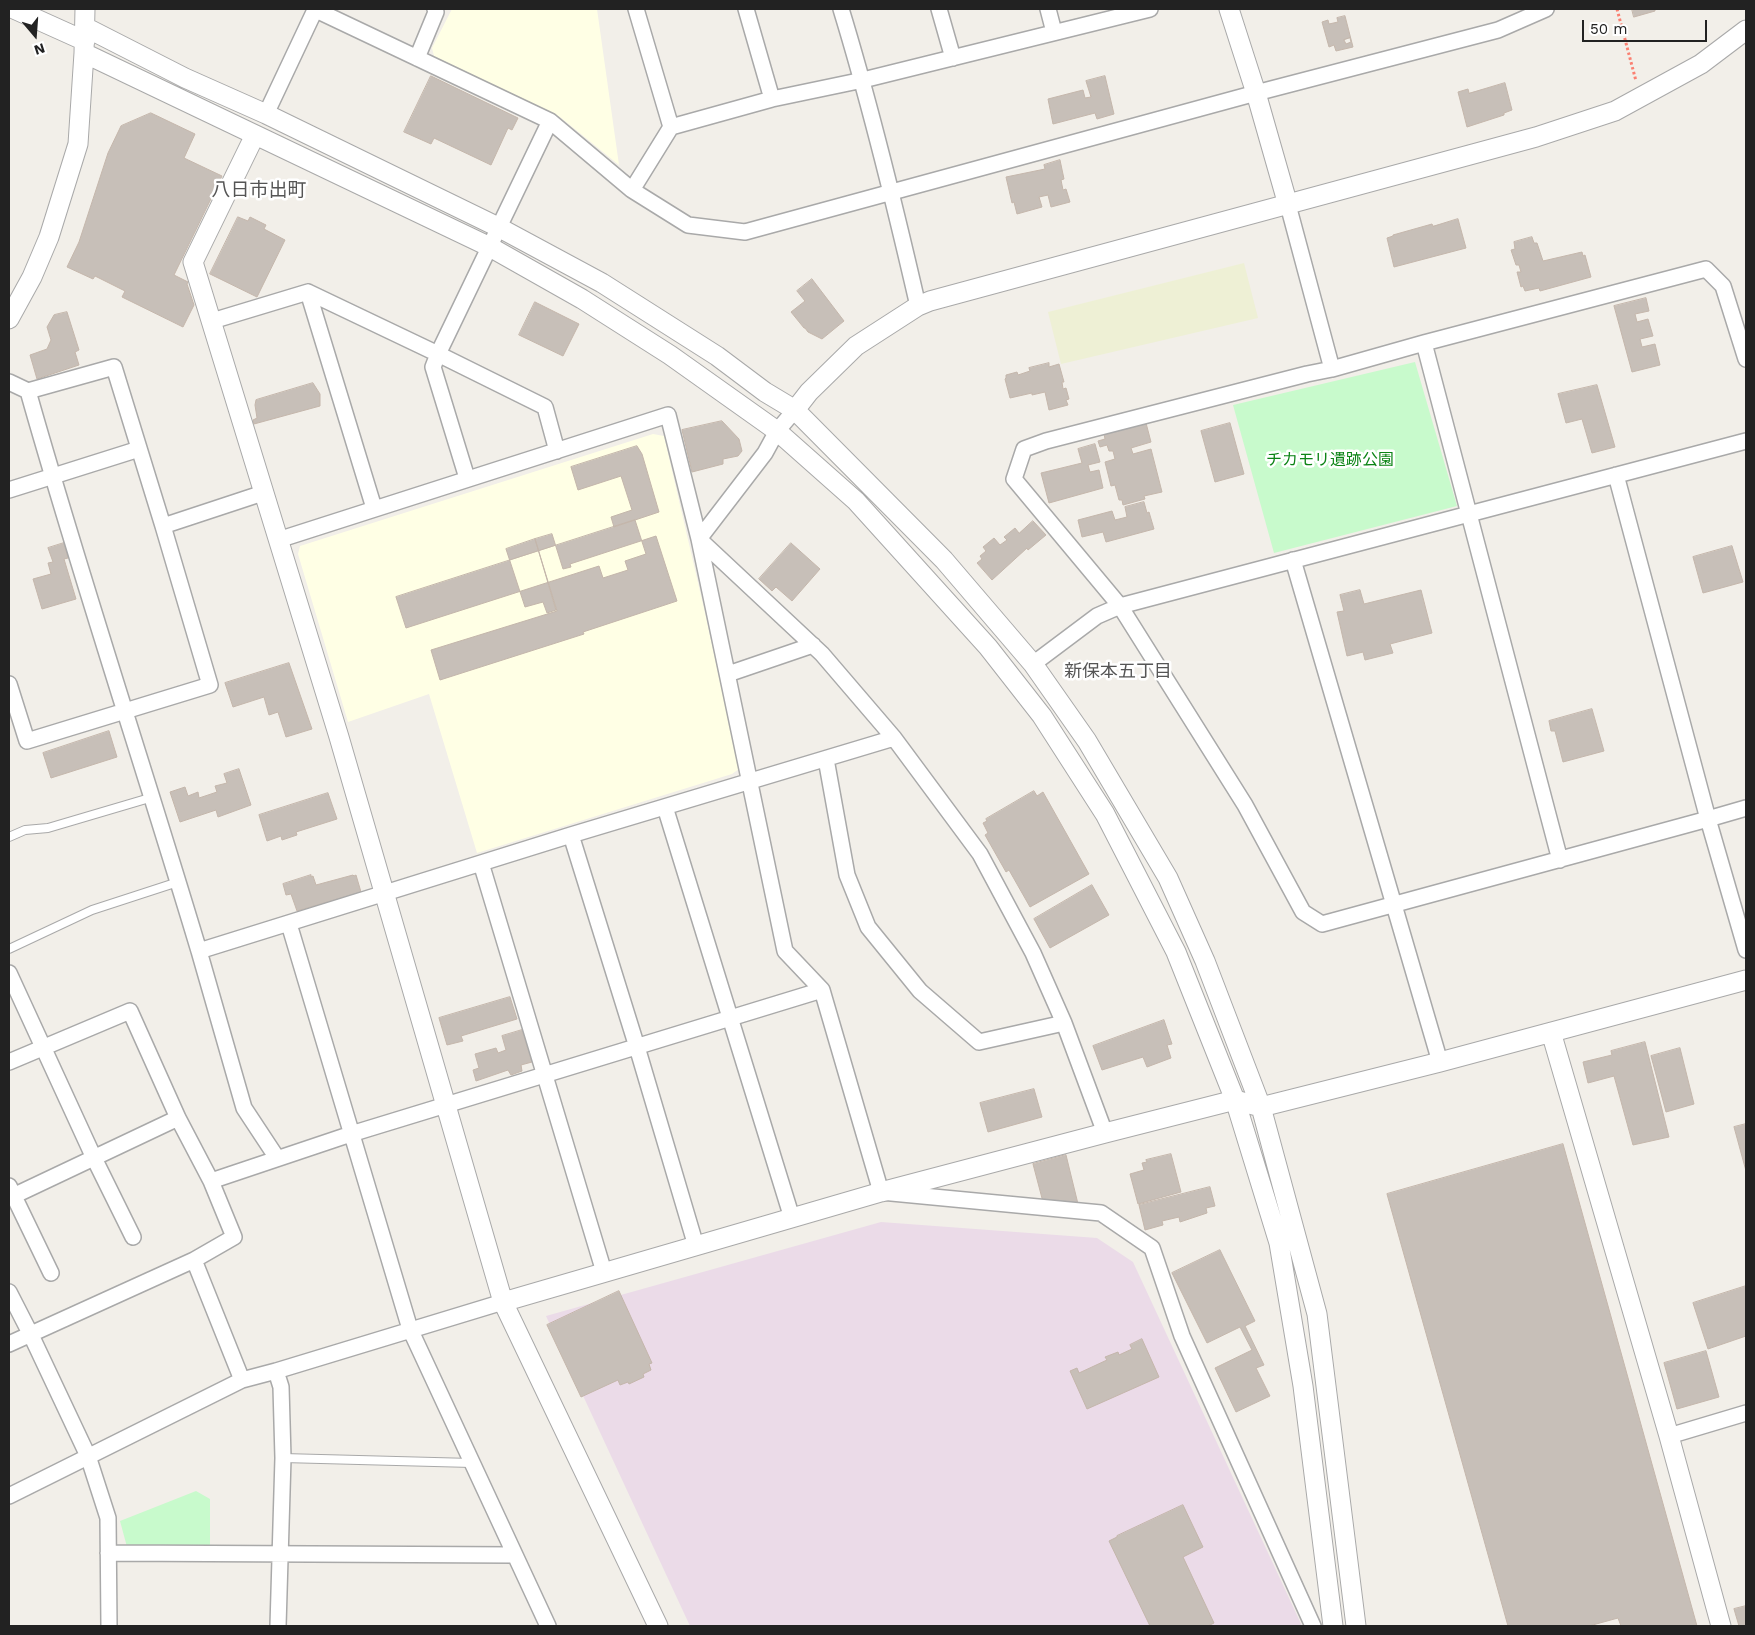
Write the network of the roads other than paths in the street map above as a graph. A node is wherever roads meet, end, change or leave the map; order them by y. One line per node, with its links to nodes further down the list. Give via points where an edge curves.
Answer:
1 (14, 9): 13 (street)
2 (315, 9): 15 (street); 20 (street)
3 (435, 9): 15 (street)
4 (636, 9): 22 (street)
5 (746, 9): 19 (street)
6 (842, 9): 17 (street)
7 (939, 9): 16 (street)
8 (1048, 9): 14 (street)
9 (1147, 9): 14 (street)
10 (1229, 9): 18 (street)
11 (1546, 9): 18 (street, via 1498,30)
12 (1746, 30): 26 (street, via 1701,64 1615,111 1536,137)
13 (85, 32): 20 (street); 23 (street); 31 (street, via 78,144 49,237)
14 (1054, 32): 16 (street)
15 (417, 58): 21 (street)
16 (953, 58): 17 (street)
17 (863, 80): 19 (street); 25 (street)
18 (1256, 92): 25 (street); 26 (street)
19 (772, 99): 22 (street)
20 (266, 114): 27 (street)
21 (550, 121): 24 (street); 27 (street)
22 (671, 127): 24 (street)
23 (255, 135): 28 (street); 32 (street, via 193,262)
24 (632, 190): 25 (street, via 688,224 745,232)
25 (892, 192): 30 (street)
26 (1288, 205): 30 (street); 36 (street)
27 (498, 226): 28 (street); 39 (street, via 602,283 718,356)
28 (490, 247): 34 (street); 40 (street, via 590,304 670,355)
29 (308, 292): 32 (street); 34 (street); 49 (street)
30 (918, 306): 39 (street, via 856,346)
31 (9, 319)
32 (212, 321): 48 (street)
33 (1424, 342): 35 (street, via 1706,269 1723,286); 36 (street); 50 (street)
34 (438, 354): 43 (street, via 545,407); 46 (street, via 433,366)
35 (1746, 359)
36 (1332, 369): 55 (street, via 1075,433 1024,449 1014,479)
37 (9, 382): 38 (street)
38 (28, 391): 42 (street, via 114,366); 45 (street)
39 (795, 410): 40 (street); 57 (street, via 944,560)
40 (777, 431): 52 (street, via 765,453); 90 (street, via 856,501 988,647 1042,716 1105,814 1176,952)
41 (1746, 441): 44 (street)
42 (139, 449): 45 (street); 51 (street)
43 (557, 451): 46 (street); 52 (street, via 668,416)
44 (1616, 475): 50 (street); 67 (street)
45 (52, 476): 47 (street); 60 (street)
46 (467, 478): 49 (street)
47 (9, 490)
48 (263, 493): 51 (street); 53 (street)
49 (374, 508): 53 (street)
50 (1469, 514): 54 (street); 70 (street)
51 (163, 526): 60 (street, via 210,685)
52 (699, 539): 56 (street); 58 (street)
53 (278, 540): 73 (street)
54 (1293, 560): 55 (street); 74 (street)
55 (1120, 606): 57 (street, via 1097,616); 74 (street, via 1246,805 1303,912 1322,924)
56 (813, 645): 58 (street); 61 (street)
57 (1033, 664): 92 (street, via 1086,741 1168,878 1205,961)
58 (728, 674): 63 (street)
59 (9, 684): 60 (street, via 27,741)
60 (123, 710): 64 (street)
61 (894, 738): 62 (street); 83 (street, via 980,854 1033,953)
62 (826, 758): 63 (street); 83 (street, via 850,883 868,926 920,991 979,1042)
63 (750, 781): 65 (street); 81 (street, via 785,951)
64 (153, 797): 69 (lane); 72 (street)
65 (665, 807): 68 (street); 82 (street)
66 (1746, 808): 67 (street)
67 (1708, 819): 70 (street); 77 (street)
68 (571, 835): 71 (street); 86 (street)
69 (9, 837)
70 (1560, 860): 74 (street)
71 (481, 863): 73 (street); 89 (street)
72 (178, 882): 76 (lane, via 92,910); 78 (street)
73 (385, 894): 75 (street); 91 (street)
74 (1394, 905): 88 (street)
75 (290, 924): 78 (street); 95 (street)
76 (9, 949)
77 (1746, 950)
78 (199, 951): 97 (street, via 244,1108)
79 (9, 972): 85 (street)
80 (1746, 980): 84 (street)
81 (822, 990): 82 (street); 99 (street)
82 (730, 1018): 86 (street); 101 (street)
83 (1064, 1023): 94 (street)
84 (1551, 1032): 88 (street); 115 (street)
85 (44, 1046): 87 (street); 93 (street, via 130,1011); 96 (street)
86 (637, 1047): 89 (street); 103 (street)
87 (9, 1062)
88 (1440, 1062): 92 (street)
89 (543, 1075): 91 (street); 106 (street)
90 (1235, 1100): 92 (street); 94 (street); 128 (street, via 1279,1244 1303,1386)
91 (447, 1104): 95 (street); 108 (street)
92 (1261, 1107): 129 (street, via 1317,1314)
93 (178, 1118): 96 (street); 98 (street)
94 (1106, 1133): 99 (street)
95 (351, 1134): 97 (street); 109 (street)
96 (94, 1158): 100 (street); 102 (street)
97 (277, 1158): 98 (street)
98 (211, 1181): 104 (street, via 234,1237)
99 (881, 1192): 101 (street); 127 (street, via 1100,1213 1152,1248 1182,1336)
100 (10, 1193): 105 (street)
101 (792, 1218): 103 (street)
102 (133, 1237)
103 (696, 1246): 106 (street)
104 (194, 1260): 110 (street); 113 (street)
105 (51, 1272)
106 (604, 1272): 108 (street)
107 (9, 1292): 110 (street)
108 (504, 1302): 109 (street); 126 (street)
109 (410, 1330): 112 (street); 118 (street)
110 (31, 1335): 111 (street); 116 (street)
111 (9, 1344)
112 (276, 1371): 113 (street); 117 (street, via 281,1387)
113 (242, 1380): 116 (street)
114 (1746, 1413): 115 (street)
115 (1669, 1436): 130 (street)
116 (88, 1456): 119 (street); 120 (street, via 108,1518)
117 (283, 1458): 118 (lane); 121 (street)
118 (472, 1463): 122 (street)
119 (9, 1496)
120 (108, 1553): 121 (street); 123 (street)
121 (280, 1554): 122 (street); 124 (street)
122 (514, 1555): 125 (street)
123 (109, 1626)
124 (278, 1626)
125 (548, 1626)
126 (658, 1626)
127 (1313, 1626)
128 (1333, 1626)
129 (1356, 1626)
130 (1721, 1626)

